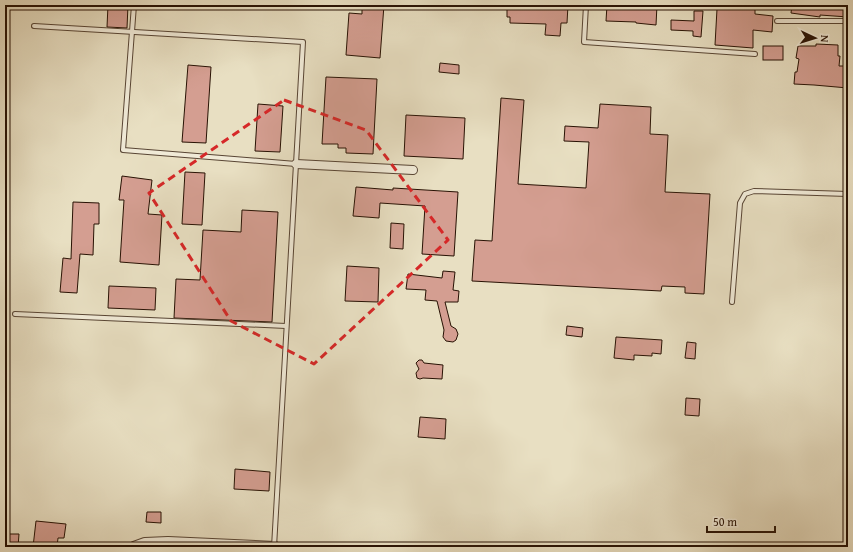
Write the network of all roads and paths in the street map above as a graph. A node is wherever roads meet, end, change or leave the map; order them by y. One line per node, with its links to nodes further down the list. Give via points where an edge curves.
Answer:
1 (134, 5): 6 (lane)
2 (586, 5): 7 (lane, via 584,42)
3 (777, 21): 4 (lane)
4 (848, 21)
5 (34, 26): 6 (lane)
6 (132, 32): 8 (lane, via 123,150); 8 (lane, via 303,42)
7 (755, 54)
8 (296, 164): 9 (street); 13 (lane)
9 (413, 170)
10 (848, 194): 11 (lane, via 754,191 745,194 740,203)
11 (732, 302)
12 (15, 314): 13 (lane)
13 (286, 326): 15 (lane)
14 (134, 547): 15 (street, via 144,543 168,542)
15 (275, 547)

